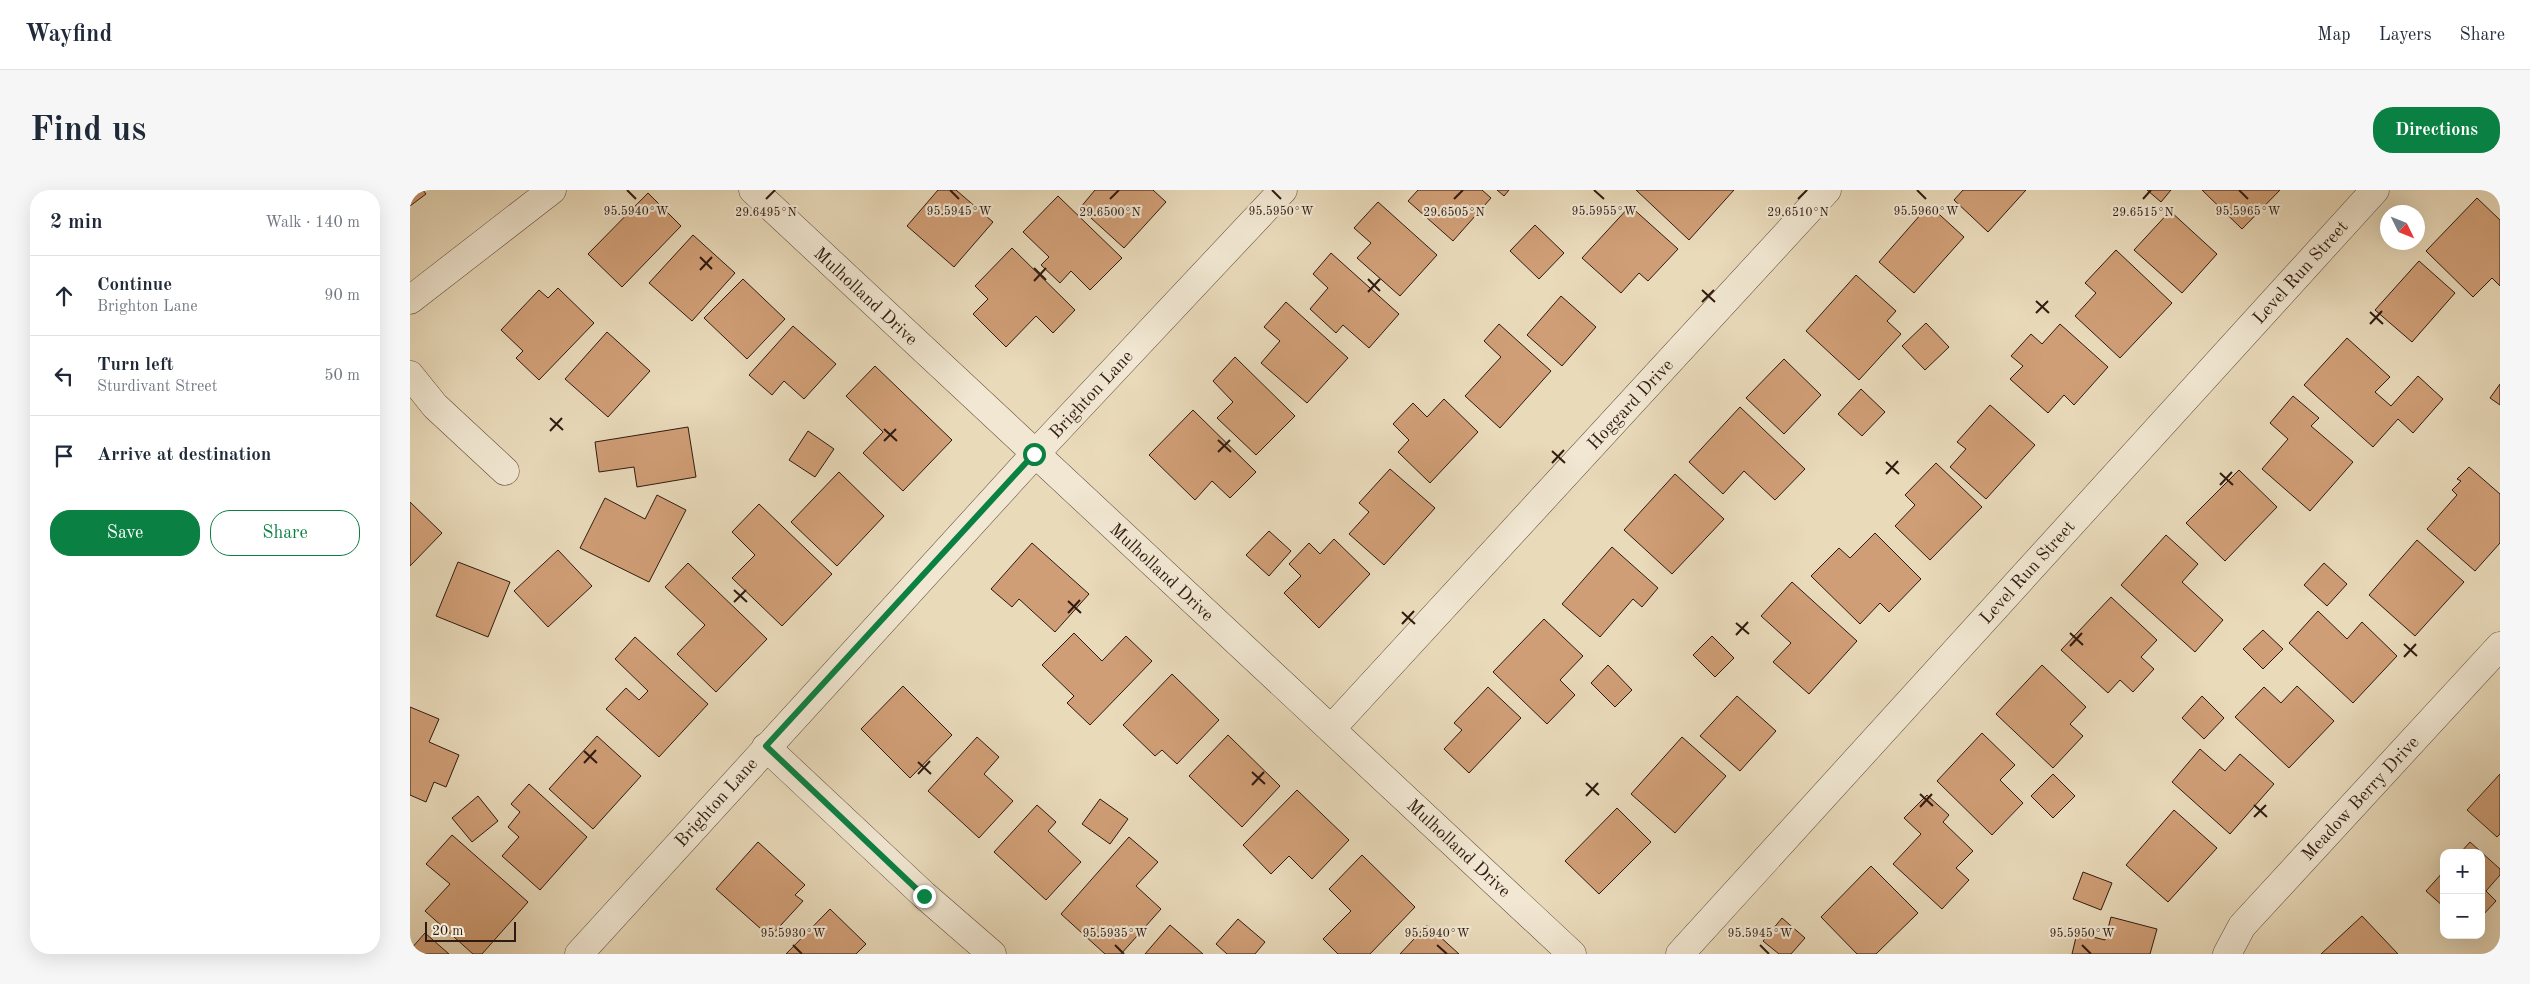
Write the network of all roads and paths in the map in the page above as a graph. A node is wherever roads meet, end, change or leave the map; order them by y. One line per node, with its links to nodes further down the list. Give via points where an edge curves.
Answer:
1 (552, 190): 6 (street)
2 (753, 190): 8 (street, Mulholland Drive)
3 (1282, 190): 8 (street, Brighton Lane)
4 (1828, 190): 11 (street, Hoggard Drive)
5 (2375, 190): 16 (street, Level Run Street)
6 (410, 300)
7 (410, 375): 9 (street, via 435,406)
8 (1034, 454): 11 (street, Mulholland Drive); 12 (street, Brighton Lane)
9 (505, 471)
10 (2500, 646): 17 (street, Meadow Berry Drive, via 2242,926)
11 (1331, 729): 15 (street, Mulholland Drive)
12 (766, 746): 13 (street, Brighton Lane); 14 (street, via 924,896)
13 (579, 954)
14 (992, 954)
15 (1572, 954)
16 (1680, 954)
17 (2227, 954)

